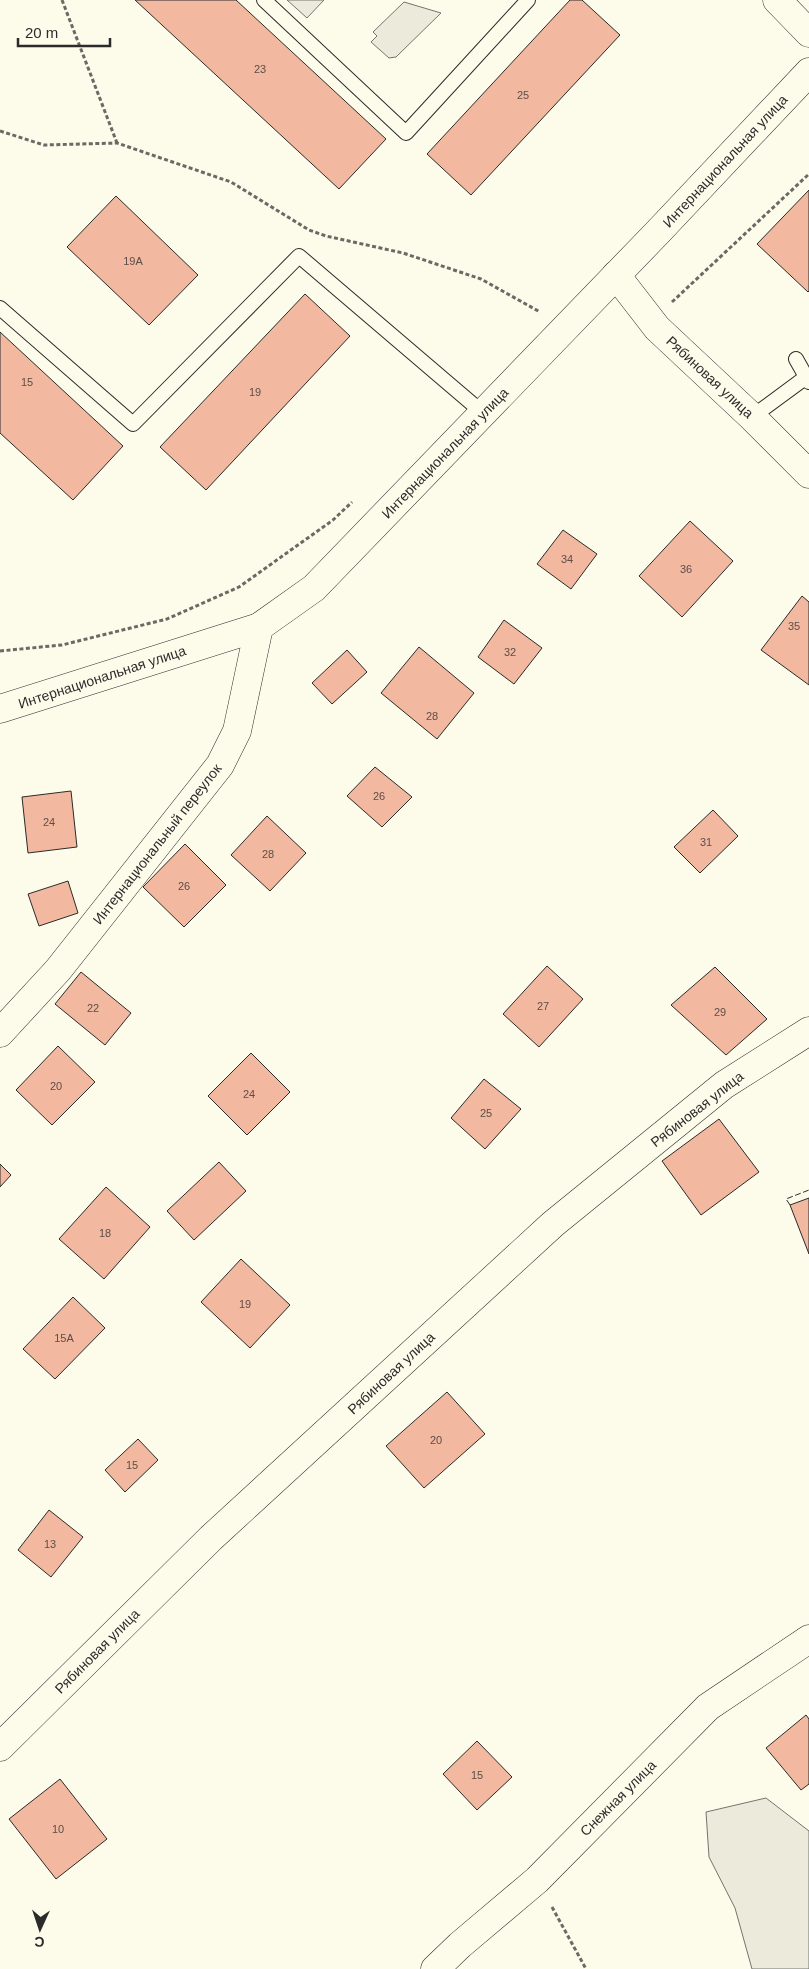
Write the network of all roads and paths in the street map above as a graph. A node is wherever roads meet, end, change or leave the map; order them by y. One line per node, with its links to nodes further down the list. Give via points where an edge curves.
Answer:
1 (62, 0): 8 (path)
2 (264, 0): 3 (lane, via 406,133)
3 (528, 0)
4 (777, 0): 5 (street)
5 (809, 33)
6 (809, 72): 10 (street, Интернациональная улица)
7 (0, 130): 8 (path, via 44,145)
8 (117, 142): 12 (path, via 230,182 309,230 403,253 481,279)
9 (809, 174): 13 (path, via 663,310)
10 (616, 275): 13 (street, Рябиновая улица); 16 (street, Интернациональная улица)
11 (0, 308): 16 (lane, via 133,424 299,256)
12 (540, 313)
13 (657, 328): 17 (street, Рябиновая улица)
14 (796, 359): 15 (lane)
15 (808, 378): 17 (lane)
16 (483, 414): 19 (street, Интернациональная улица, via 314,588)
17 (752, 417): 18 (street, Рябиновая улица)
18 (809, 474)
19 (259, 626): 20 (street, Интернациональная улица); 22 (street, Интернациональный переулок, via 237,731 220,765 58,970)
20 (0, 709)
21 (809, 1031): 24 (street, Рябиновая улица, via 724,1085 553,1224 211,1538)
22 (0, 1033)
23 (809, 1639): 25 (street, Снежная улица, via 708,1707)
24 (0, 1747)
25 (537, 1880): 26 (street, Снежная улица); 27 (path)
26 (435, 1969)
27 (586, 1969)

